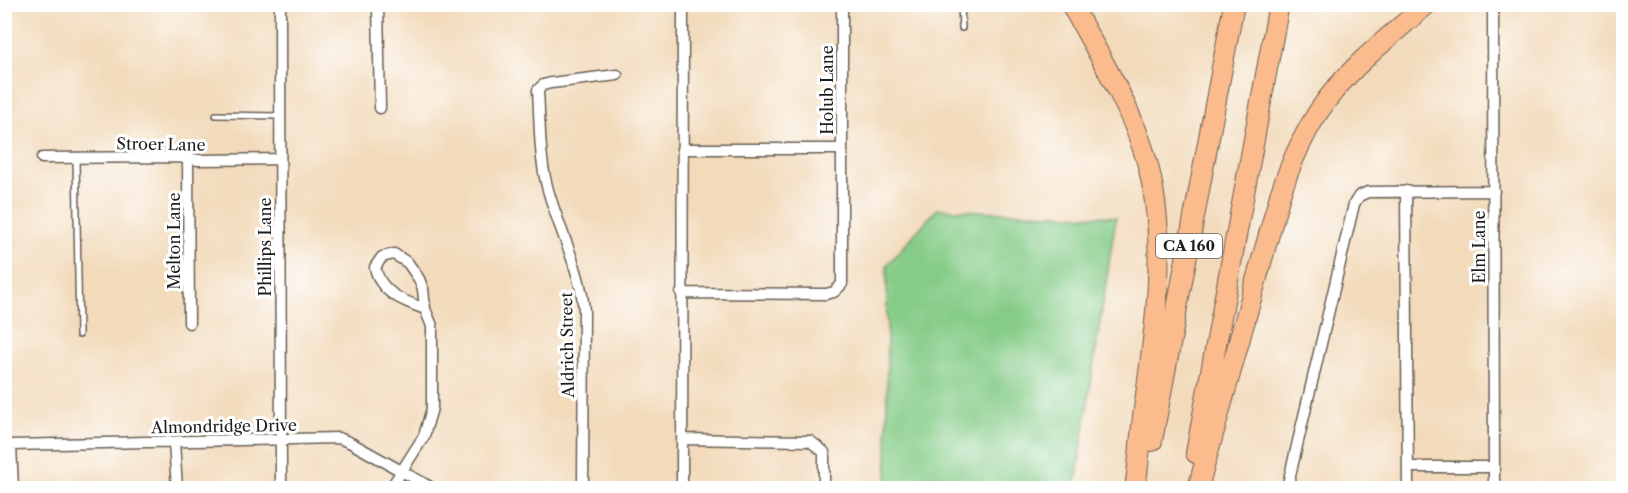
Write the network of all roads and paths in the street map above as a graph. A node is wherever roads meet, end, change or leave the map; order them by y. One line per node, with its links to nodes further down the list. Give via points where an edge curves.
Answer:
1 (280, 4): 15 (street, Phillips Lane)
2 (378, 4): 13 (street)
3 (683, 4): 16 (street)
4 (842, 4): 17 (street, Holub Lane)
5 (961, 4): 11 (lane)
6 (1071, 4): 43 (highway, via 1138,133 1158,215 1154,317)
7 (1234, 4): 44 (highway, CA 160)
8 (1279, 4): 45 (highway, CA 160)
9 (1427, 4): 46 (highway, via 1340,85 1297,150)
10 (1493, 4): 22 (street, Elm Lane)
11 (962, 28)
12 (617, 75): 40 (street, Aldrich Street, via 551,83 538,90 544,171 582,290)
13 (380, 108)
14 (216, 115): 15 (lane)
15 (280, 116): 21 (street, Phillips Lane)
16 (682, 149): 17 (street); 24 (street)
17 (842, 149): 24 (street, Holub Lane, via 842,284 825,294)
18 (42, 158): 19 (street, Stroer Lane)
19 (76, 158): 20 (street, Stroer Lane); 27 (lane)
20 (188, 158): 21 (street, Stroer Lane); 26 (street, Melton Lane)
21 (280, 159): 29 (street, Phillips Lane)
22 (1494, 190): 23 (street); 33 (street, Elm Lane)
23 (1406, 191): 32 (street); 47 (street, via 1368,192 1354,204)
24 (681, 293): 28 (street)
25 (425, 309): 25 (street, via 419,279 408,263 394,254 382,257 375,267 387,291); 34 (street, via 432,326 432,408 424,436)
26 (189, 323)
27 (79, 335)
28 (682, 439): 41 (street); 42 (street, via 810,441 824,452)
29 (281, 440): 30 (street, Almondridge Drive); 34 (street, Almondridge Drive, via 339,438); 37 (street, Phillips Lane)
30 (174, 442): 31 (street, Almondridge Drive); 36 (street)
31 (8, 444): 35 (street)
32 (1408, 467): 33 (street); 48 (street)
33 (1494, 467): 49 (street, Elm Lane)
34 (400, 472): 38 (street); 39 (street, Almondridge Drive)
35 (13, 489)
36 (177, 489)
37 (280, 489)
38 (391, 489)
39 (432, 489)
40 (583, 489)
41 (682, 489)
42 (824, 489)
43 (1135, 489)
44 (1144, 489)
45 (1190, 489)
46 (1198, 489)
47 (1287, 489)
48 (1408, 489)
49 (1494, 489)

